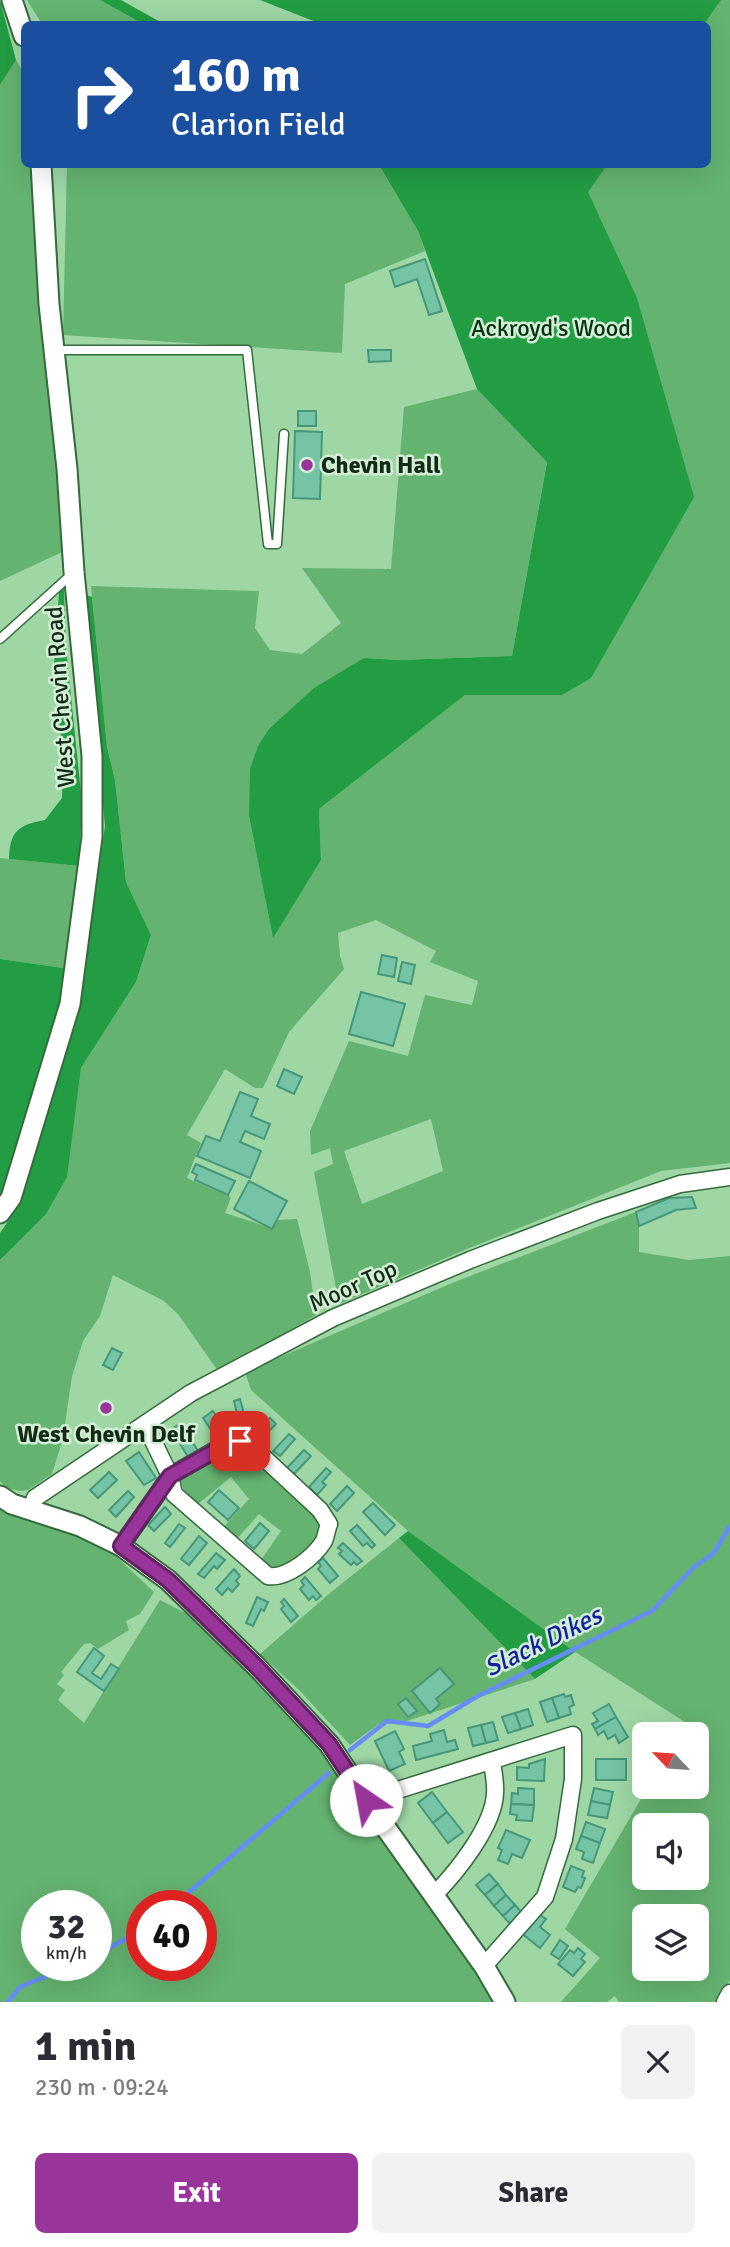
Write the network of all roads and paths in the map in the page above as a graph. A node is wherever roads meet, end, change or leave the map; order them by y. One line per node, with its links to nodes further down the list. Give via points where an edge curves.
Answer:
1 (12, 0): 2 (street)
2 (21, 27)
3 (41, 168): 4 (street, West Chevin Road)
4 (55, 350): 5 (lane, via 247,351 268,544 277,544); 6 (street, West Chevin Road)
5 (284, 434)
6 (74, 572): 7 (lane); 9 (street, West Chevin Road, via 92,755 92,837 70,1004 11,1198)
7 (0, 639)
8 (730, 1177): 10 (street, Moor Top, via 680,1184 470,1260 333,1318 191,1392)
9 (0, 1213)
10 (145, 1424): 11 (street); 13 (street, Moor Top, via 34,1498)
11 (170, 1476): 11 (street, via 224,1446 247,1442 320,1510 329,1524 324,1541 298,1567 268,1576 174,1494); 14 (street)
12 (0, 1496): 13 (street)
13 (31, 1509): 14 (street)
14 (121, 1546): 16 (street, via 168,1580 258,1668 329,1744)
15 (492, 1760): 16 (street); 17 (street, via 496,1796 486,1824 459,1870); 18 (street, via 573,1735 573,1779 564,1839 545,1897)
16 (366, 1800): 17 (street)
17 (434, 1895): 18 (street)
18 (484, 1966): 20 (street)
19 (730, 1993): 21 (street)
20 (505, 2002)
21 (725, 2002)

